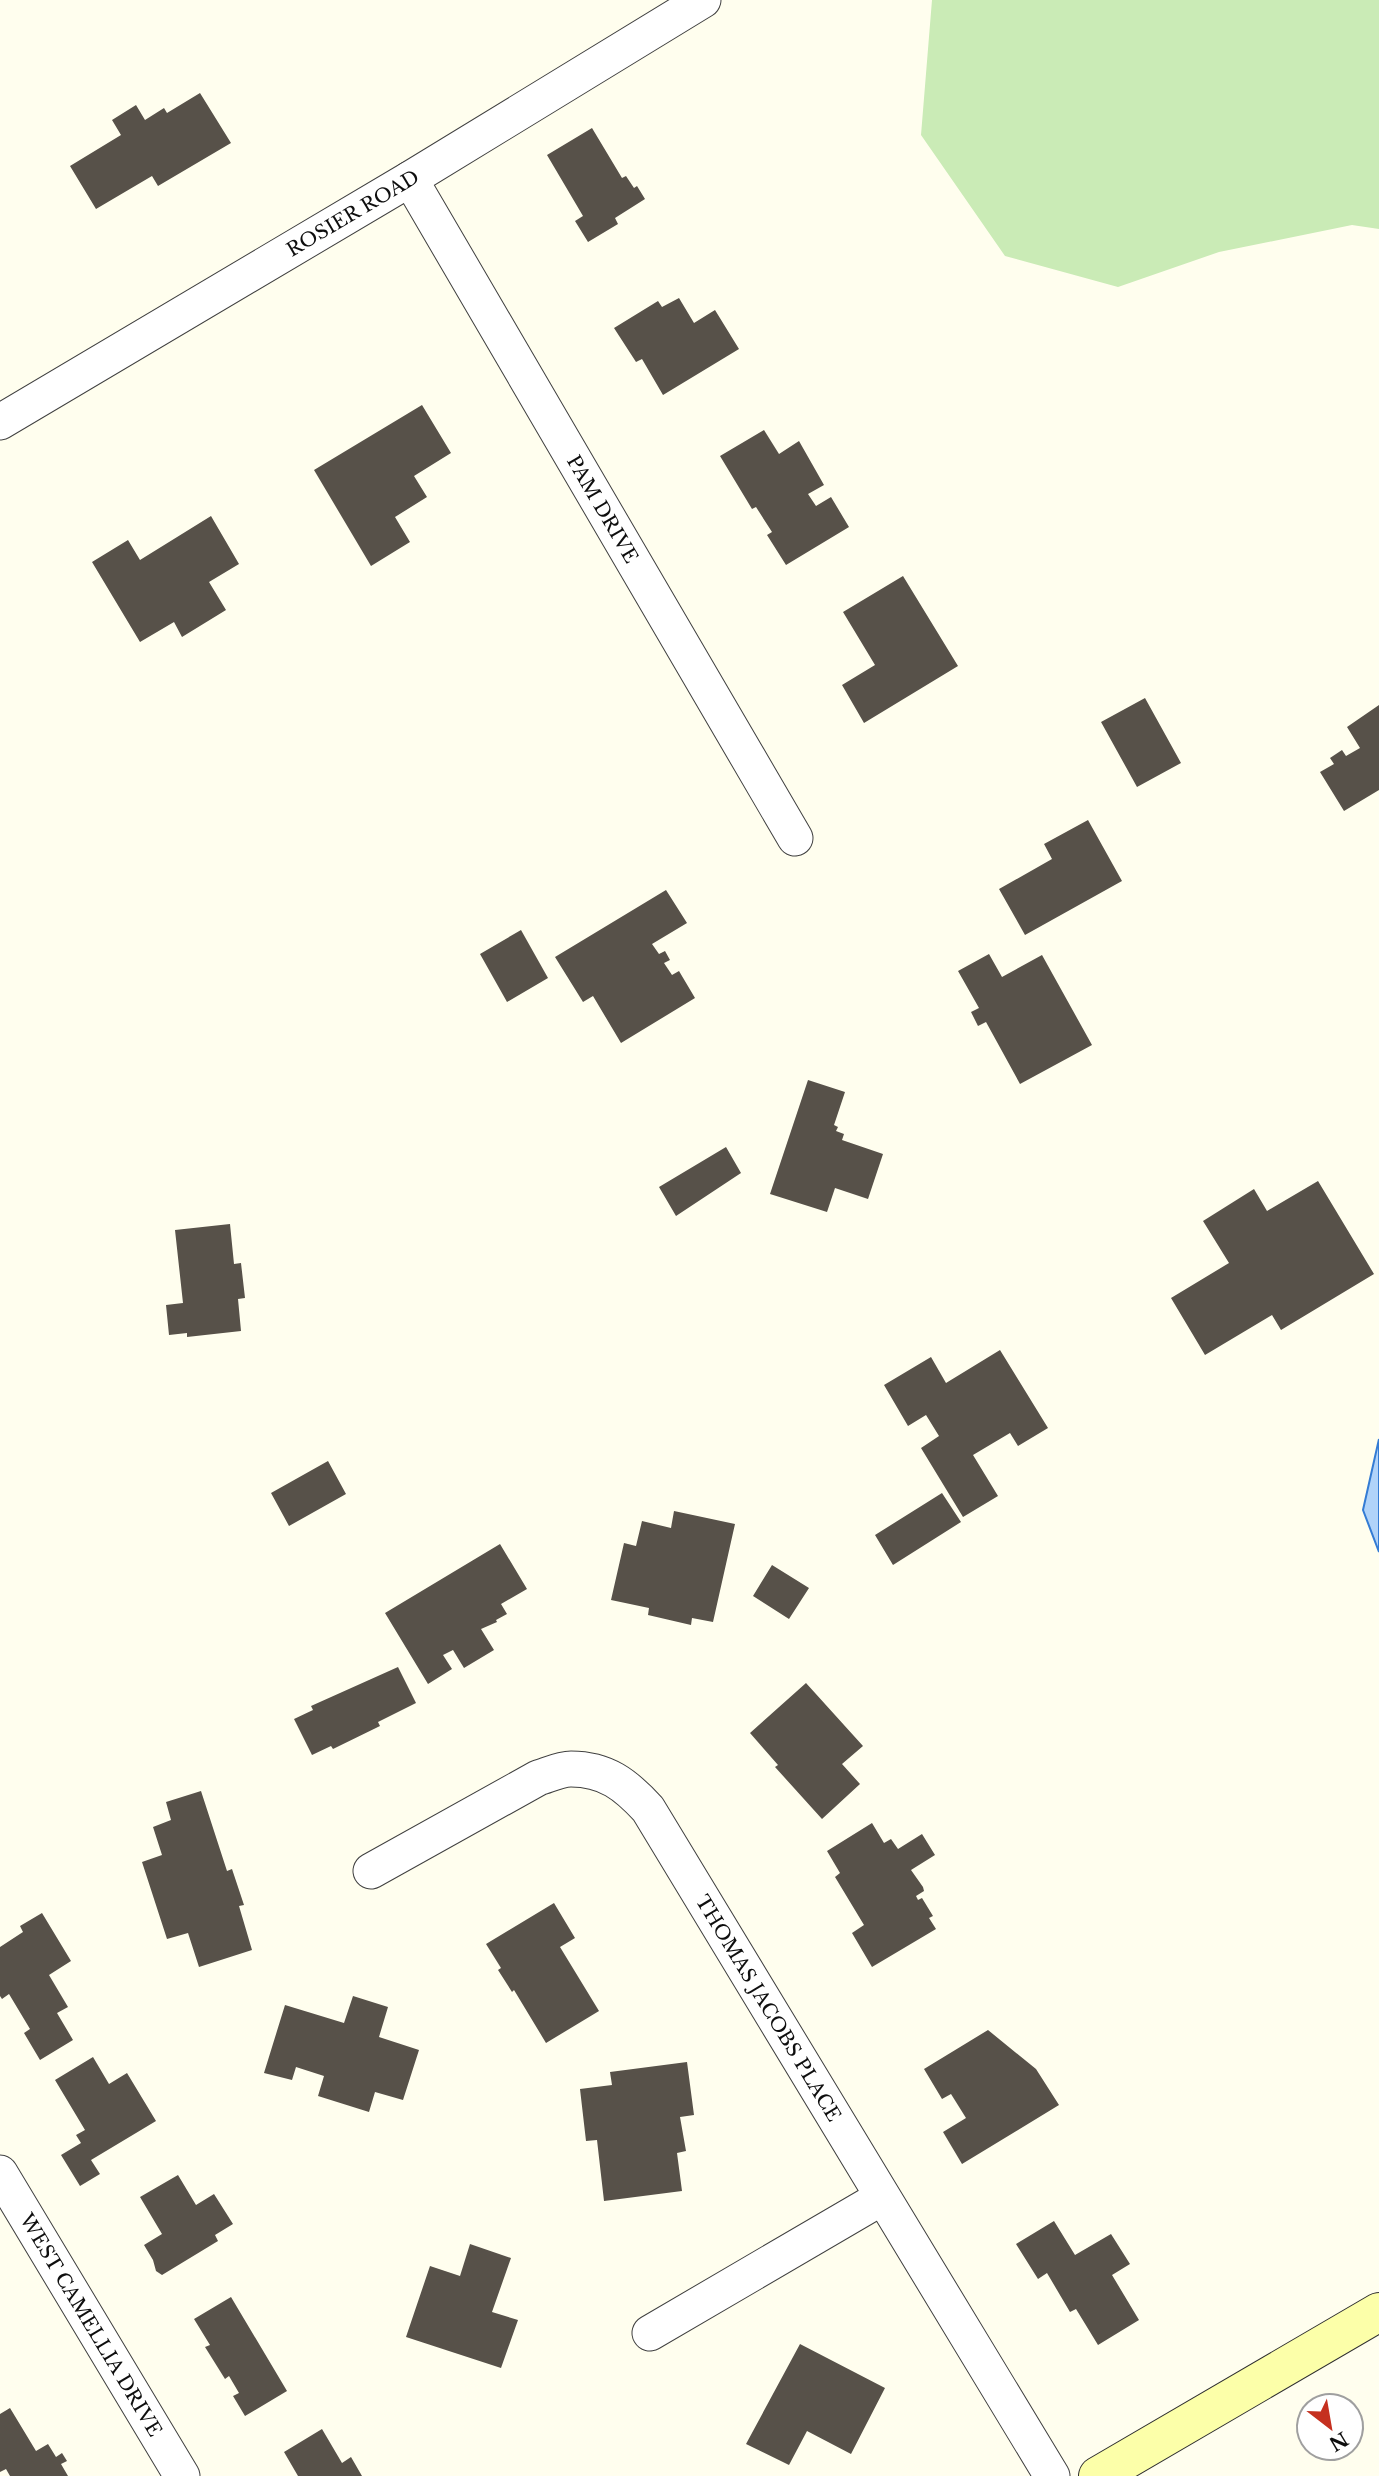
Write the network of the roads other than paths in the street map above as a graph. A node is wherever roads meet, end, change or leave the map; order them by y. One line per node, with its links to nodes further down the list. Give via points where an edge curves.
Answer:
1 (703, 0): 2 (street, ROSIER ROAD)
2 (410, 178): 3 (street, ROSIER ROAD); 4 (street, PAM DRIVE)
3 (0, 422)
4 (795, 838)
5 (371, 1871): 7 (street, THOMAS JACOBS PLACE, via 538,1778 569,1769 601,1773 629,1788 648,1809)
6 (0, 2173): 10 (street, WEST CAMELLIA DRIVE)
7 (881, 2198): 9 (street); 11 (street, THOMAS JACOBS PLACE)
8 (1379, 2312): 12 (street)
9 (650, 2333)
10 (182, 2476)
11 (1052, 2476)
12 (1098, 2476)

